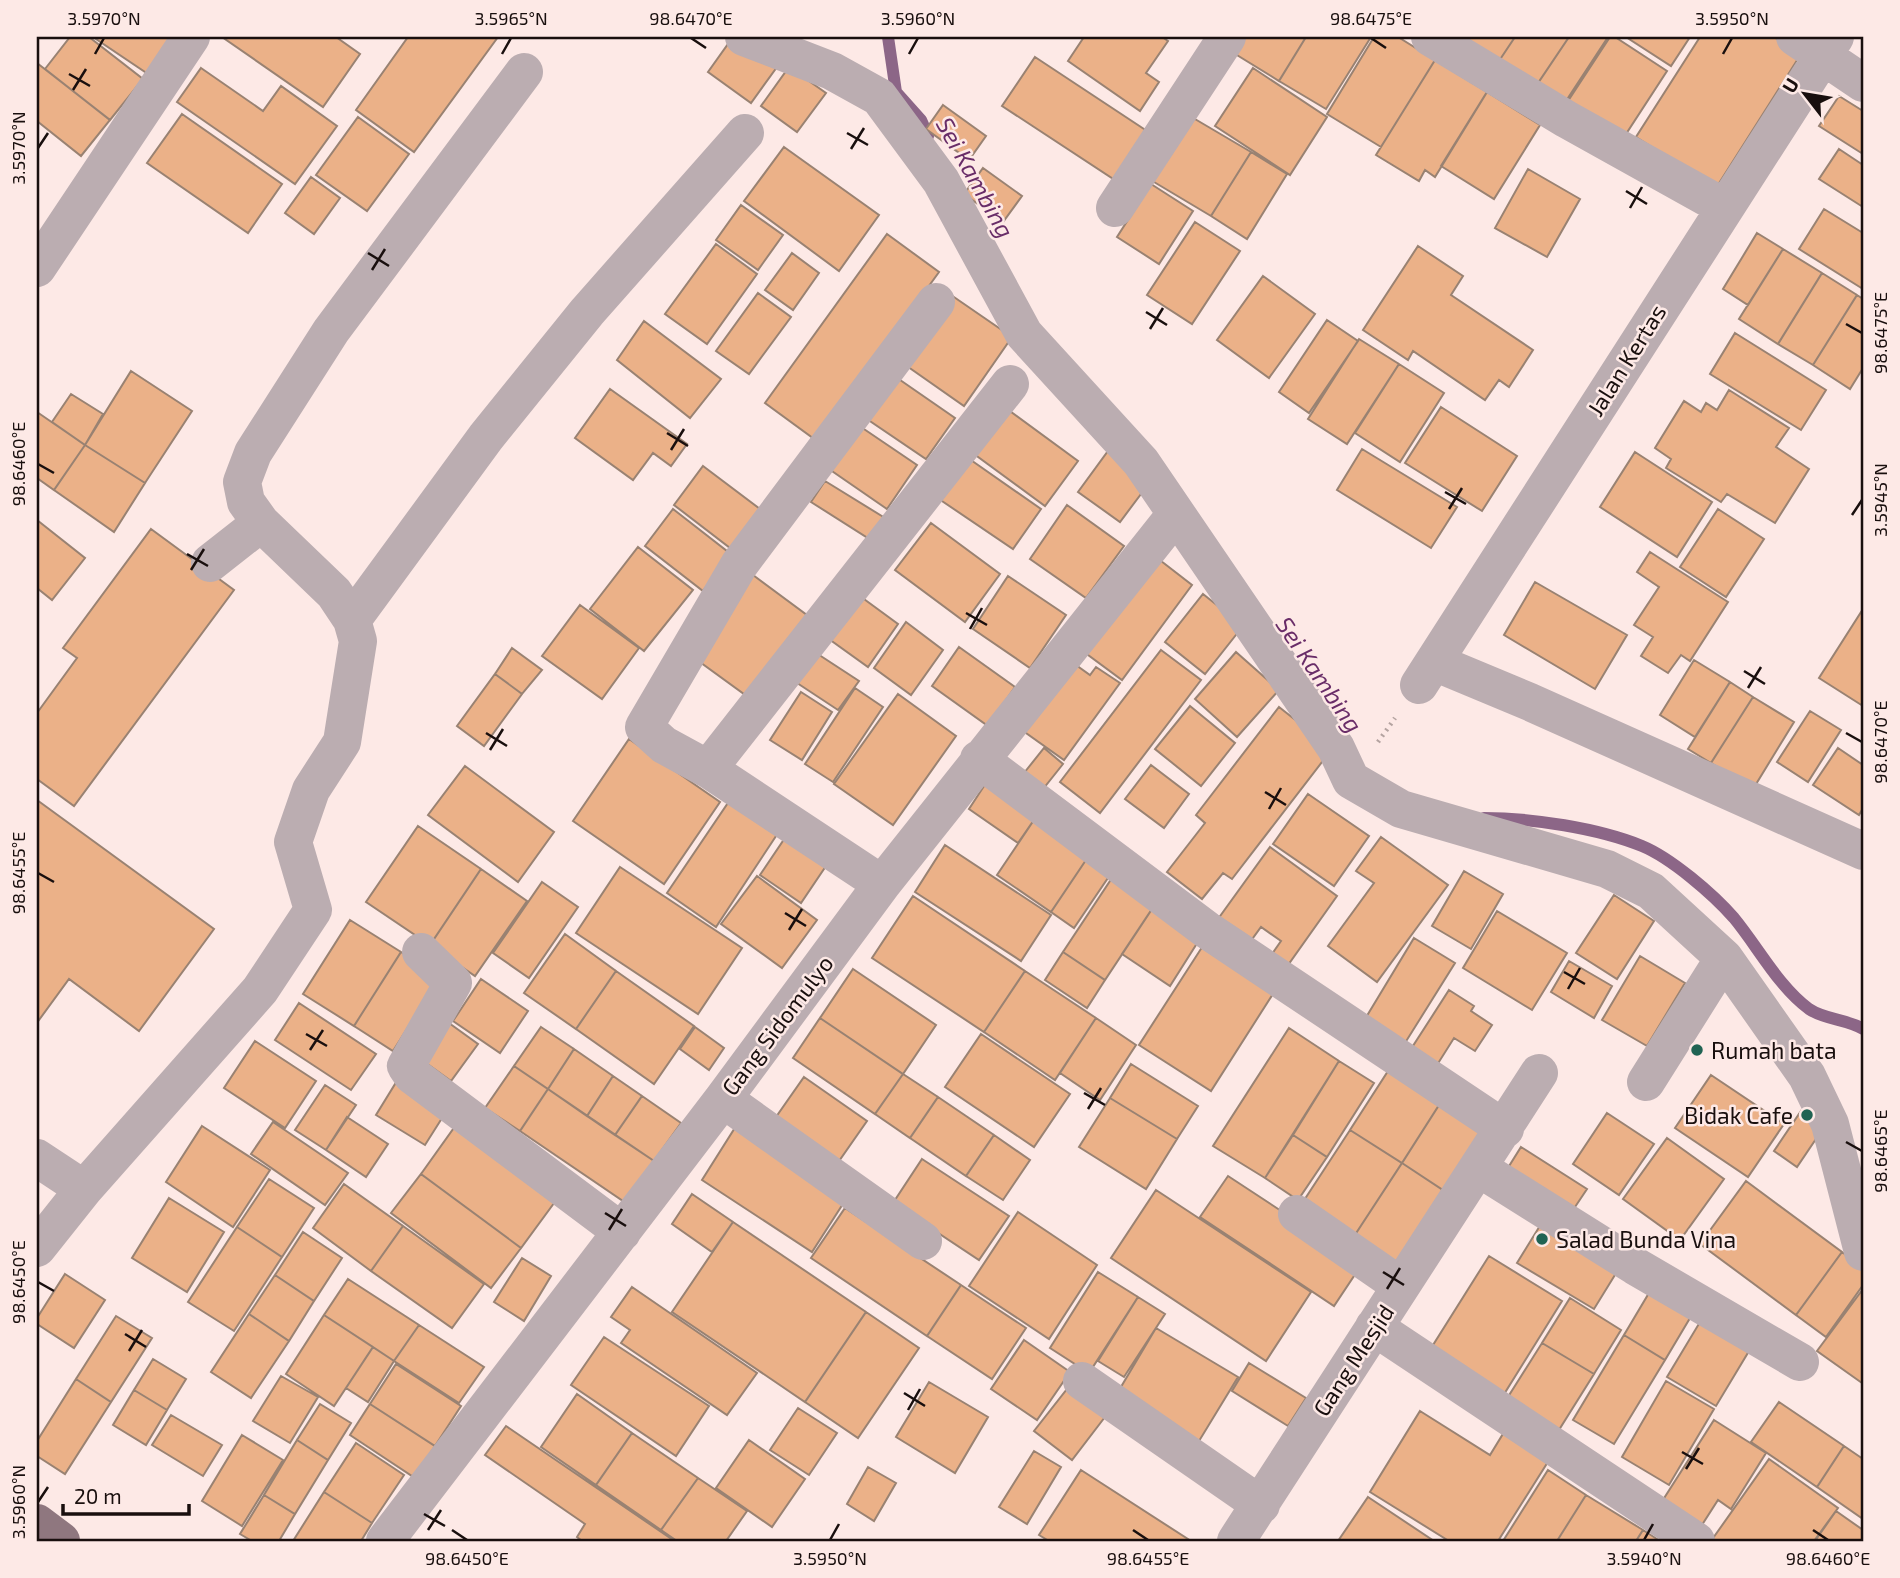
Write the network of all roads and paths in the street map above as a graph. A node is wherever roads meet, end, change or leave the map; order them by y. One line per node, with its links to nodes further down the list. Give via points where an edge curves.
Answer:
1 (191, 37): 11 (street)
2 (744, 37): 14 (street, via 832,71 878,97 941,181 1024,334 1141,462)
3 (1227, 37): 10 (street)
4 (1430, 37): 9 (street)
5 (1818, 43): 7 (street); 9 (street, Jalan Kertas)
6 (524, 72): 15 (street, via 331,331 253,453 242,482 246,502)
7 (1863, 83)
8 (745, 133): 17 (street, via 587,312 486,437)
9 (1724, 207): 18 (street, Jalan Kertas)
10 (1115, 208)
11 (37, 268)
12 (936, 302): 20 (street, via 739,565 646,720 644,727 664,745)
13 (1010, 384): 20 (street)
14 (1176, 514): 19 (street, Gang Sidomulyo); 21 (street)
15 (261, 523): 16 (street); 17 (street, via 334,593)
16 (210, 564)
17 (352, 620): 32 (street, via 358,640 342,742 311,790 293,842 313,910 260,990)
18 (1427, 673): 21 (path); 22 (street, via 1530,702)
19 (979, 759): 23 (street, Gang Sidomulyo); 29 (street, via 1207,930)
20 (708, 769): 23 (street)
21 (1354, 776): 25 (street, via 1401,809 1607,869 1651,891)
22 (1863, 852)
23 (882, 884): 28 (street, Gang Sidomulyo)
24 (421, 952): 34 (street, via 453,982 406,1066 412,1075)
25 (1724, 958): 27 (street); 37 (street, via 1807,1076 1830,1124)
26 (1539, 1073): 29 (street, Gang Mesjid)
27 (1646, 1083)
28 (723, 1099): 34 (street, Gang Sidomulyo); 35 (street)
29 (1505, 1129): 31 (street, Gang Mesjid)
30 (37, 1157): 32 (street)
31 (1480, 1168): 38 (street, Gang Mesjid); 40 (street)
32 (84, 1189): 36 (street)
33 (1297, 1214): 38 (street)
34 (622, 1232): 45 (street, Gang Sidomulyo)
35 (923, 1241)
36 (37, 1248)
37 (1863, 1252)
38 (1401, 1286): 39 (street, Gang Mesjid)
39 (1374, 1327): 42 (street, Gang Mesjid); 47 (street)
40 (1800, 1362)
41 (1082, 1381): 42 (street)
42 (1261, 1505): 46 (street, Gang Mesjid)
43 (37, 1523): 44 (main road)
44 (61, 1541)
45 (385, 1541)
46 (1236, 1541)
47 (1696, 1541)

